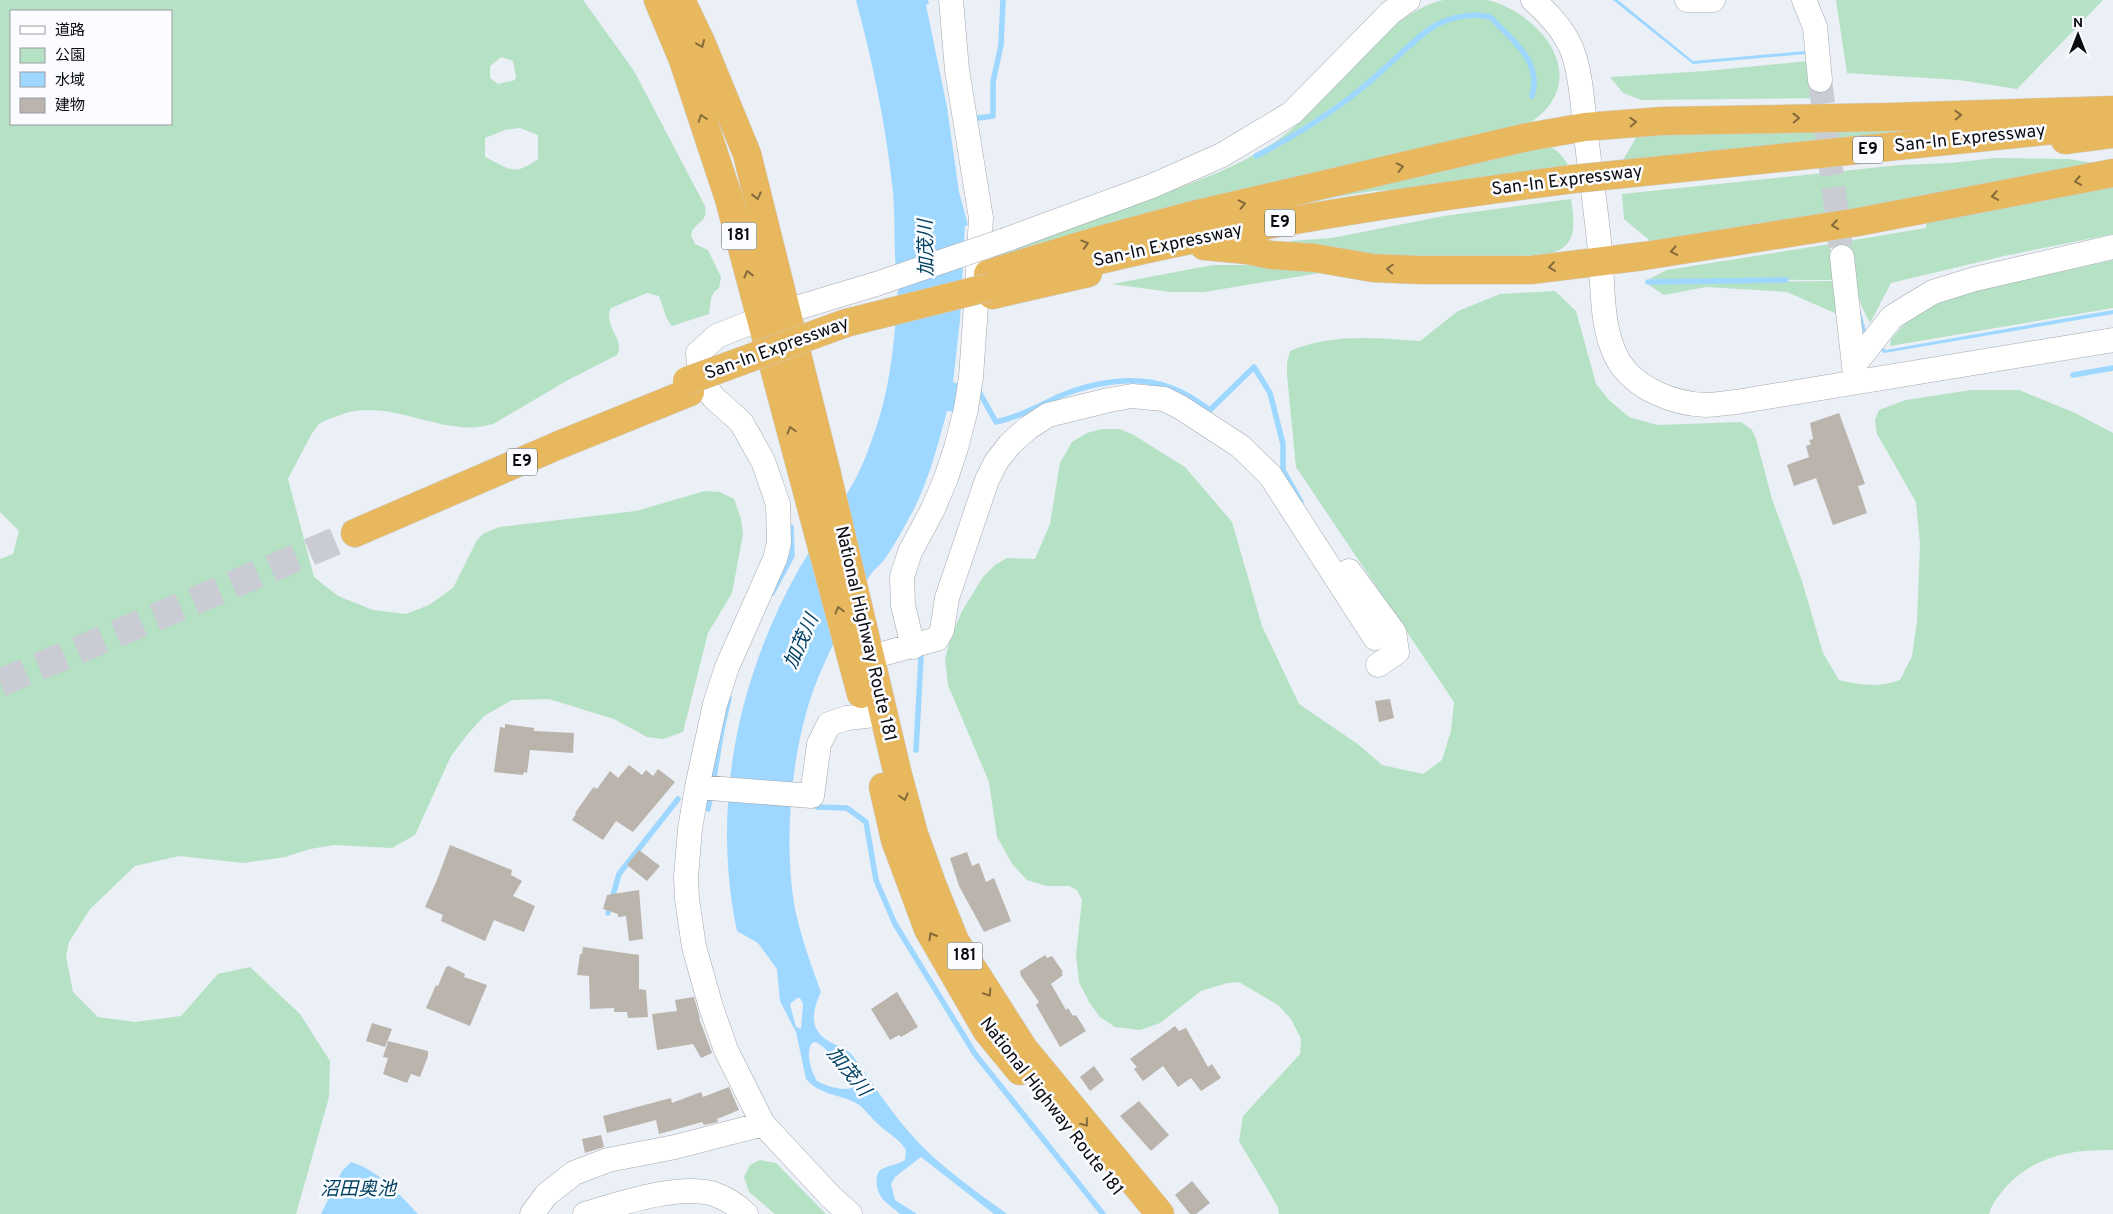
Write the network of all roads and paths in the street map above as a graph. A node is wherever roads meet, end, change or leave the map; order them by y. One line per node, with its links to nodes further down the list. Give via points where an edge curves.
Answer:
1 (658, 0): 23 (highway, National Highway Route 181 / 181, one-way to 1, via 729,199 683,60)
2 (680, 0): 22 (highway, National Highway Route 181 / 181, one-way to 22, via 746,154)
3 (951, 0): 31 (street, via 957,70 981,218 966,409 946,478 910,552 902,577 903,605)
4 (1408, 0): 22 (street, bridge, via 1390,13 1292,113 1230,151 1152,186 1008,239 830,299)
5 (1533, 0): 12 (street, via 1551,15 1570,44)
6 (1687, 0): 7 (street)
7 (1713, 0)
8 (1804, 0): 9 (street, via 1815,27)
9 (1820, 80)
10 (2113, 110): 12 (highway, one-way to 10, via 1662,120)
11 (2113, 124): 15 (highway, San-In Expressway / E9)
12 (1585, 127): 20 (street); 21 (highway, one-way to 12, via 1100,240 1189,216)
13 (2113, 134): 15 (highway, San-In Expressway / E9, via 1953,152)
14 (2113, 174): 20 (highway, one-way to 20, via 1858,222)
15 (1623, 179): 16 (highway, San-In Expressway / E9, bridge)
16 (1574, 183): 17 (highway, San-In Expressway / E9); 21 (highway, San-In Expressway / E9, via 1421,199 1202,236)
17 (1204, 246): 20 (highway, one-way to 17, via 1530,270 1420,270 1373,268); 21 (highway, San-In Expressway / E9)
18 (2113, 246): 25 (street, via 1933,292 1892,317 1872,342)
19 (1842, 257): 25 (street)
20 (1601, 261): 25 (street, via 1604,306 1610,337 1619,360 1634,378 1652,391 1706,405 1736,402)
21 (990, 286): 26 (highway, San-In Expressway / E9, via 884,328); 26 (highway, San-In Expressway / E9, bridge, via 846,323)
22 (785, 310): 23 (street); 27 (highway, National Highway Route 181 / 181)
23 (760, 319): 27 (highway, National Highway Route 181 / 181, one-way to 23); 35 (street, via 717,336 698,353 700,379 714,398 741,422 763,461 778,504 780,542 726,667 715,704)
24 (2113, 340): 25 (street)
25 (1855, 374)
26 (688, 387): 28 (highway, San-In Expressway / E9)
27 (815, 474): 32 (highway, National Highway Route 181 / 181)
28 (354, 527)
29 (1326, 562): 30 (street); 31 (street, via 1270,475 1240,446 1164,399 1132,396 1109,400 1048,415 1010,444 987,480 947,598 942,630 937,639); 33 (street, via 1339,562 1345,566 1394,632 1397,652)
30 (1375, 638)
31 (913, 647): 32 (street)
32 (864, 654): 34 (highway, National Highway Route 181 / 181)
33 (1378, 665)
34 (875, 715): 35 (street, via 837,720 830,724 819,744 812,796); 41 (highway, National Highway Route 181 / 181, one-way to 34, via 987,1031 928,930 895,840); 42 (highway, National Highway Route 181 / 181, one-way to 42, via 914,834 955,941 1024,1049)
35 (703, 787): 36 (street, via 690,829 686,878 694,947 726,1050)
36 (763, 1124): 37 (street, via 608,1160 574,1173 546,1195); 40 (street)
37 (532, 1214)
38 (585, 1214): 39 (street, via 634,1199 696,1192 714,1194 738,1206)
39 (746, 1214)
40 (850, 1214)
41 (1136, 1214)
42 (1160, 1214)

